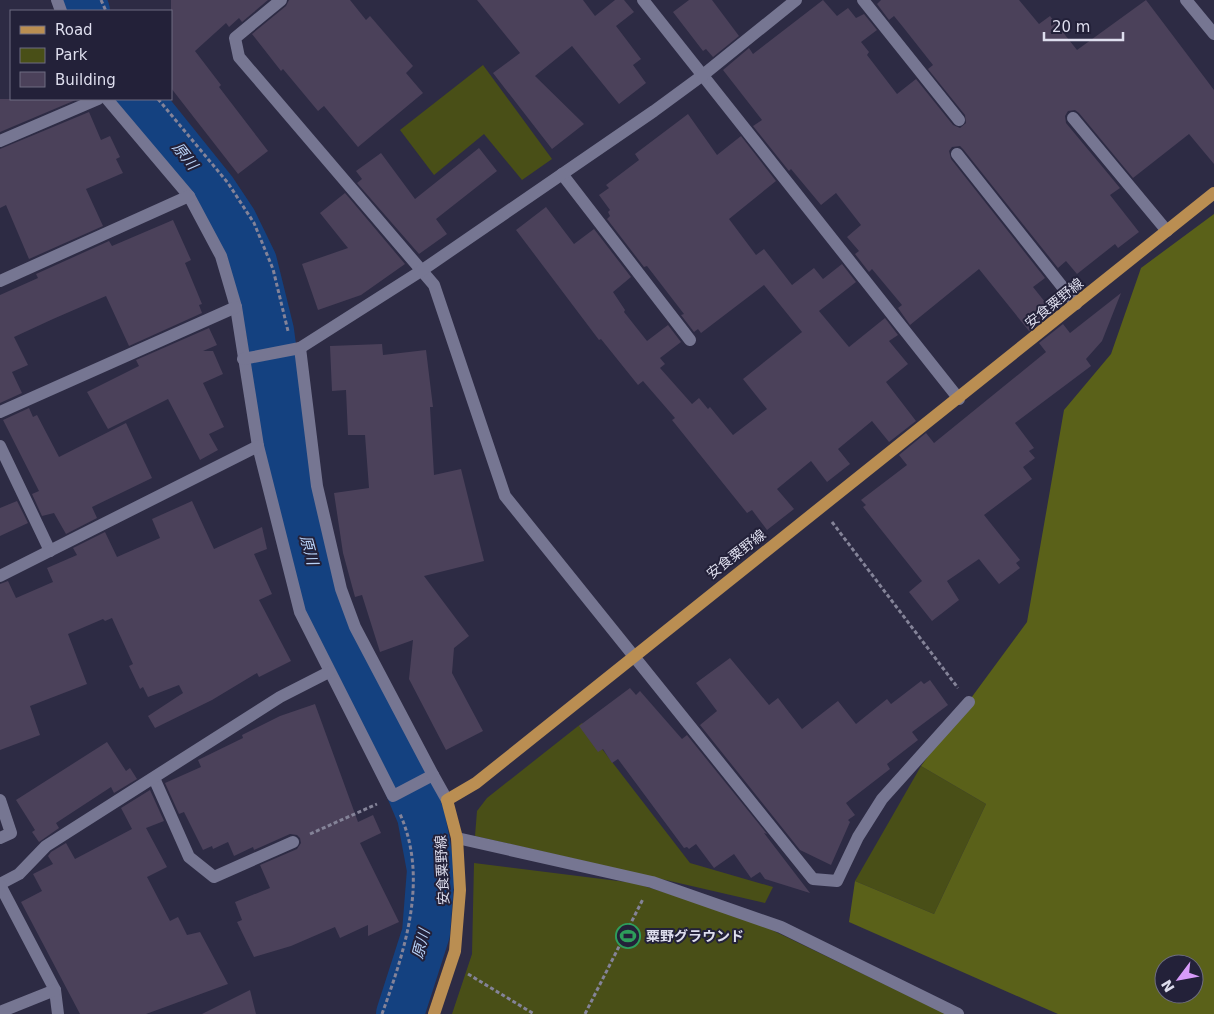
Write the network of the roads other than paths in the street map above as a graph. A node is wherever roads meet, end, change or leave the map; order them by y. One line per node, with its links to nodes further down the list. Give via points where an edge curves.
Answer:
1 (281, 0): 18 (street, via 235,38 239,57)
2 (643, 0): 7 (street)
3 (796, 0): 7 (street)
4 (863, 0): 11 (street)
5 (1186, 0): 6 (street)
6 (1214, 34)
7 (703, 75): 14 (street); 25 (street)
8 (96, 100): 12 (street)
9 (108, 100): 16 (street)
10 (1073, 118): 17 (street)
11 (959, 120)
12 (0, 141)
13 (957, 154): 20 (street)
14 (562, 174): 18 (street); 22 (street)
15 (1214, 193): 17 (main road, 安食粟野線)
16 (189, 196): 19 (street); 21 (street, via 221,256)
17 (1167, 231): 20 (main road, 安食粟野線)
18 (421, 271): 23 (street); 31 (street, via 434,285 505,496)
19 (0, 280)
20 (1076, 304): 25 (main road, 安食粟野線)
21 (236, 307): 24 (street); 26 (street)
22 (690, 340)
23 (295, 348): 24 (street); 34 (street, via 317,486 341,589 355,627)
24 (243, 359): 28 (street)
25 (959, 399): 31 (main road, 安食粟野線)
26 (0, 412)
27 (0, 446): 29 (street)
28 (258, 446): 29 (street); 32 (street, via 300,612)
29 (50, 551): 30 (street)
30 (0, 576)
31 (634, 654): 33 (street, via 813,879 838,881 858,837 882,798); 37 (main road, 安食粟野線, via 476,783)
32 (329, 672): 34 (street, via 396,795); 35 (street, via 280,697)
33 (969, 702)
34 (430, 777): 37 (street)
35 (154, 778): 40 (street, via 189,857 214,877); 41 (street, via 46,846 19,874)
36 (0, 800): 38 (street, via 11,833)
37 (447, 800): 39 (main road, 安食粟野線)
38 (0, 838)
39 (457, 838): 45 (main road, 安食粟野線, via 460,890 454,952); 46 (street, via 652,882 781,927)
40 (293, 842)
41 (0, 884): 42 (street)
42 (55, 990): 43 (street); 44 (street)
43 (0, 1012)
44 (58, 1014)
45 (434, 1014)
46 (958, 1014)

